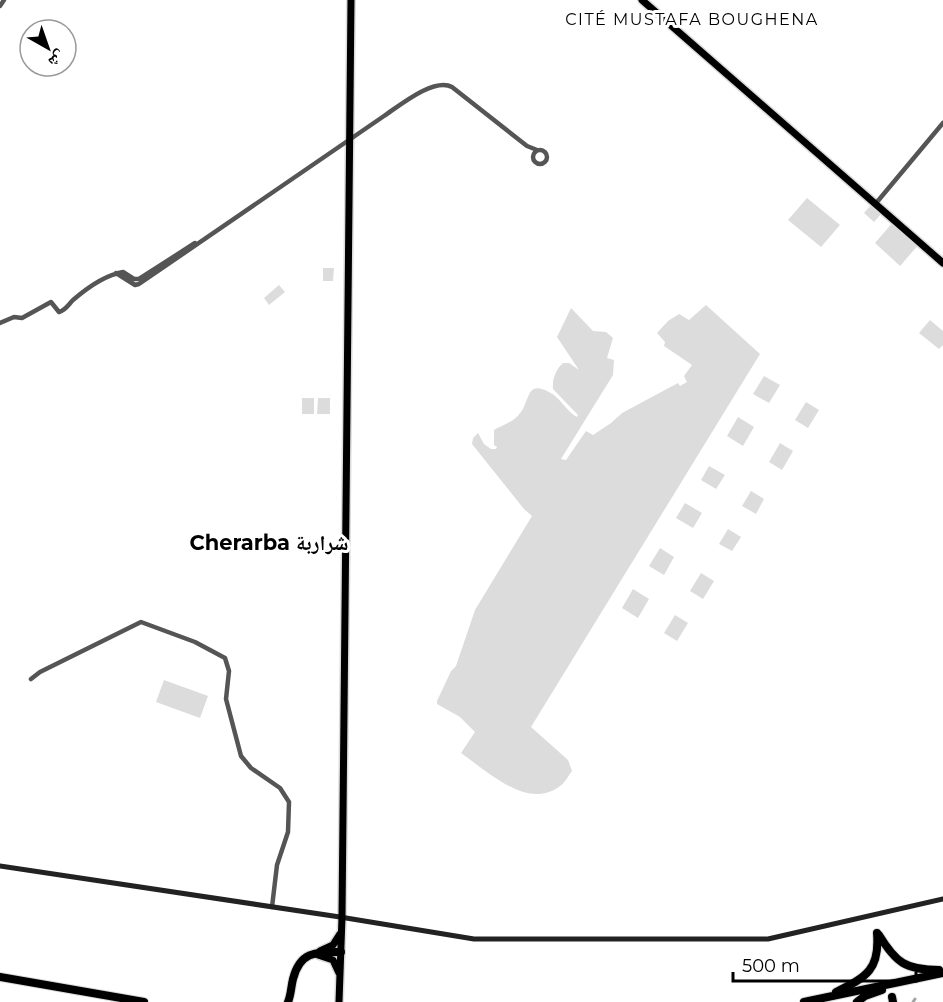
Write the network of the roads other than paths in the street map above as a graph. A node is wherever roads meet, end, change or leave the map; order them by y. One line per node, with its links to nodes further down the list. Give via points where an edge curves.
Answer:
1 (4, 0): 4 (street)
2 (351, 0): 6 (main road)
3 (644, 0): 10 (main road); 11 (main road)
4 (0, 6)
5 (943, 123): 10 (street)
6 (349, 141): 7 (street, via 411,98 442,84 452,87); 12 (street, via 139,279 116,273 75,298 63,311 59,312 51,302 22,318 14,316); 17 (main road)
7 (527, 146): 8 (street); 9 (street)
8 (537, 150): 9 (street); 9 (street, via 546,152 546,161 538,164)
9 (533, 156)
10 (877, 201): 11 (main road)
11 (943, 261)
12 (0, 323)
13 (31, 679): 16 (street, via 141,622 225,658 229,671 226,699 241,756 280,788 290,802)
14 (0, 866): 16 (main road)
15 (943, 899): 17 (main road, via 768,939 474,939)
16 (272, 908): 17 (main road)
17 (342, 917): 18 (main road)
18 (341, 931): 19 (main road, via 334,943); 20 (main road)
19 (318, 953): 20 (highway); 23 (main road, via 333,960); 28 (highway, via 309,954 300,962); 29 (highway, via 300,969)
20 (341, 954): 23 (main road)
21 (943, 973): 24 (highway); 25 (highway); 25 (highway, via 900,963 877,933 878,954 870,971)
22 (0, 979): 26 (highway); 27 (highway)
23 (340, 980): 30 (main road)
24 (882, 990): 25 (highway); 32 (highway)
25 (822, 1000): 31 (highway)
26 (119, 1002)
27 (144, 1002)
28 (288, 1002)
29 (295, 1002)
30 (339, 1002)
31 (804, 1002)
32 (857, 1002)

